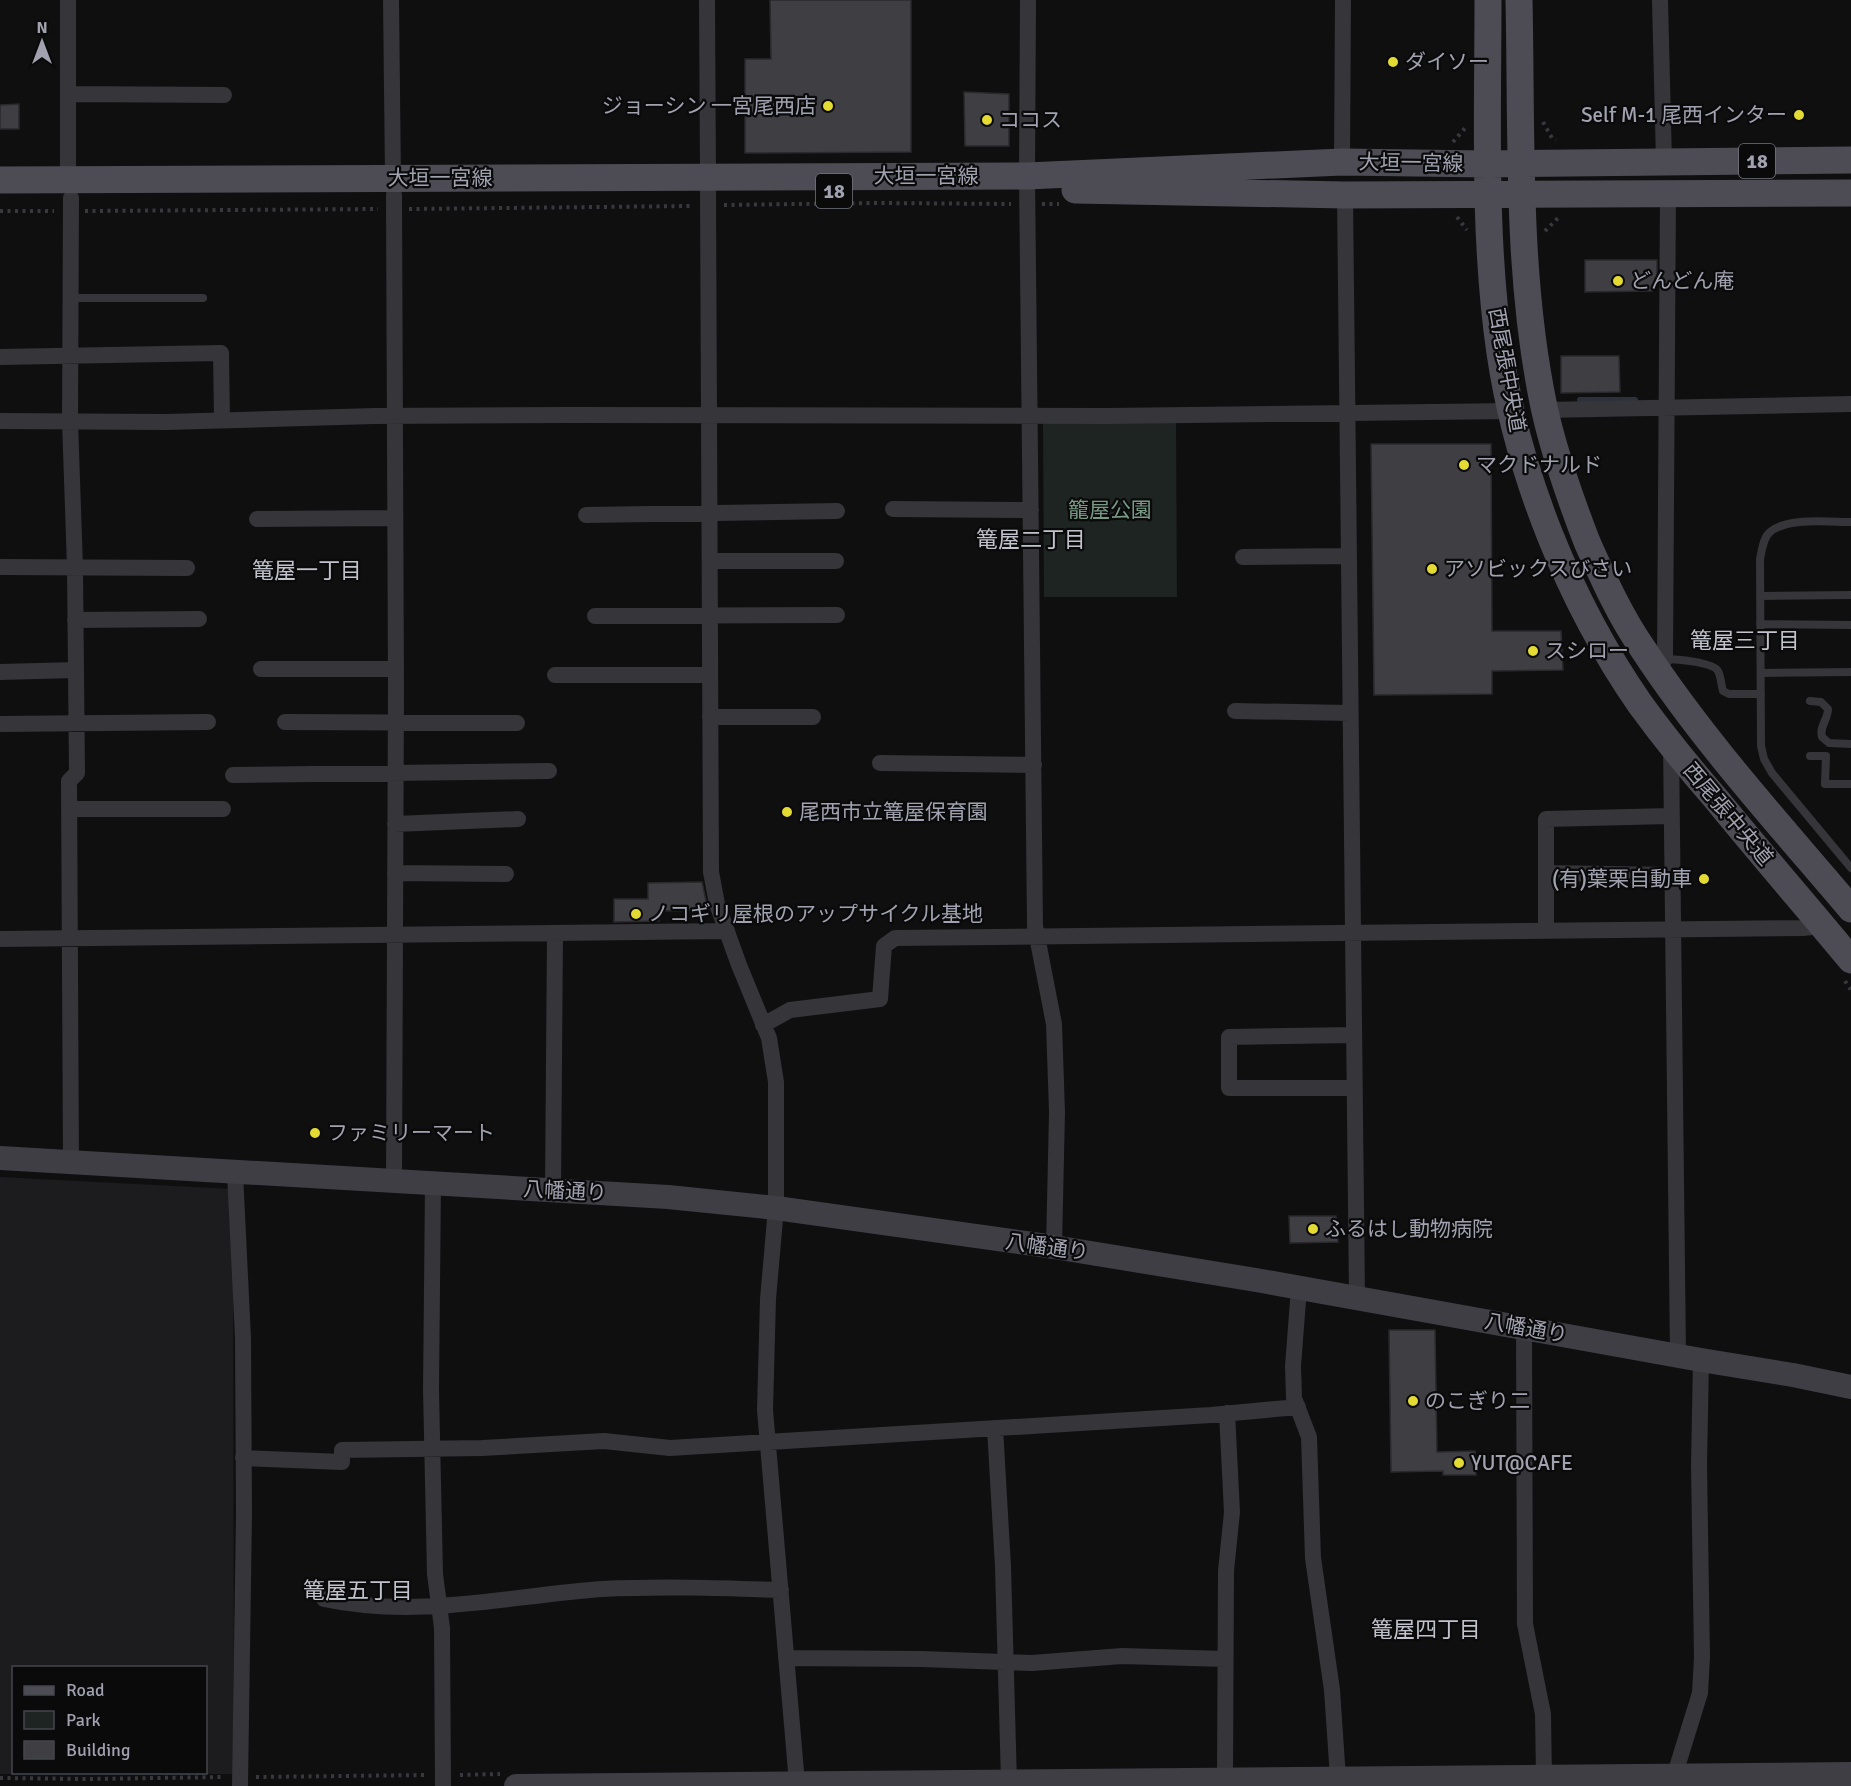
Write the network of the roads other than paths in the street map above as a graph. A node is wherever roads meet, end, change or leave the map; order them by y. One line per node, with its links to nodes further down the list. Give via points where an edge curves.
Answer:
1 (68, 0): 9 (street)
2 (390, 0): 21 (street)
3 (707, 0): 18 (street)
4 (1028, 0): 17 (street)
5 (1343, 0): 12 (street)
6 (1488, 0): 14 (main road, 西尾張中央道)
7 (1519, 0): 15 (main road, 西尾張中央道)
8 (1660, 0): 13 (street)
9 (69, 94): 10 (street); 25 (street)
10 (224, 95)
11 (1851, 160): 13 (main road, 大垣一宮線 / 18)
12 (1342, 162): 14 (main road, 大垣一宮線 / 18); 17 (main road, 大垣一宮線 / 18)
13 (1664, 162): 15 (main road, 大垣一宮線 / 18)
14 (1488, 164): 15 (main road, 大垣一宮線 / 18); 23 (main road, 西尾張中央道)
15 (1522, 164): 24 (main road, 西尾張中央道)
16 (0, 180): 25 (main road, 大垣一宮線 / 18)
17 (1027, 190): 18 (main road, 大垣一宮線 / 18); 22 (main road, 大垣一宮線 / 18); 37 (street)
18 (708, 192): 21 (main road, 大垣一宮線 / 18); 36 (street)
19 (1668, 193): 20 (main road, 大垣一宮線 / 18); 24 (main road, 大垣一宮線 / 18); 32 (street)
20 (1851, 193)
21 (393, 194): 25 (main road, 大垣一宮線 / 18); 38 (street)
22 (1345, 195): 23 (main road, 大垣一宮線 / 18); 35 (street)
23 (1488, 195): 24 (main road, 大垣一宮線 / 18); 34 (main road, 西尾張中央道, via 1500,355)
24 (1523, 195): 33 (main road, 西尾張中央道, via 1525,268)
25 (70, 196): 26 (main road, 大垣一宮線 / 18); 27 (street)
26 (0, 199)
27 (70, 298): 28 (lane); 30 (street)
28 (203, 298)
29 (0, 357): 30 (street)
30 (70, 357): 39 (street, via 221,353); 41 (street)
31 (1851, 405): 32 (street)
32 (1668, 407): 33 (street); 66 (street)
33 (1545, 410): 66 (main road, 西尾張中央道, via 1570,497 1597,566 1619,608)
34 (1512, 411): 35 (street); 88 (main road, 西尾張中央道, via 1530,477 1567,574 1612,660)
35 (1346, 412): 37 (street); 50 (street)
36 (709, 415): 37 (street); 38 (street); 45 (street)
37 (1030, 415): 43 (street)
38 (395, 417): 39 (street); 47 (street)
39 (222, 420): 41 (street)
40 (0, 421): 41 (street)
41 (70, 422): 55 (street)
42 (893, 509): 43 (street)
43 (1031, 510): 91 (street)
44 (837, 511): 45 (street)
45 (710, 513): 46 (street); 52 (street)
46 (586, 515)
47 (395, 518): 48 (street); 68 (street)
48 (257, 519)
49 (1851, 522): 58 (lane, via 1786,524 1769,533 1760,559)
50 (1348, 556): 51 (street); 78 (street)
51 (1243, 557)
52 (710, 561): 53 (street); 61 (street)
53 (836, 561)
54 (0, 567): 55 (street)
55 (75, 567): 56 (street); 63 (street)
56 (187, 568)
57 (1851, 595): 58 (lane)
58 (1760, 596): 64 (lane)
59 (837, 615): 61 (street)
60 (595, 616): 61 (street)
61 (710, 616): 74 (street)
62 (199, 619): 63 (street)
63 (75, 620): 69 (street)
64 (1760, 624): 65 (lane); 72 (lane)
65 (1851, 625)
66 (1660, 662): 75 (lane, via 1682,659 1714,667 1719,671 1723,691); 106 (main road, 西尾張中央道, via 1704,736)
67 (261, 669): 68 (street)
68 (396, 669): 83 (street)
69 (76, 670): 70 (street); 84 (street)
70 (0, 672)
71 (1851, 672): 72 (lane)
72 (1761, 673): 75 (lane)
73 (555, 675): 74 (street)
74 (710, 675): 79 (street)
75 (1761, 694): 101 (lane, via 1764,759)
76 (1810, 701): 87 (lane, via 1821,702 1828,709 1820,732 1825,740)
77 (1235, 711): 78 (street)
78 (1350, 713): 111 (street)
79 (710, 717): 80 (street); 110 (street, via 711,872)
80 (813, 717)
81 (208, 722): 84 (street)
82 (285, 722): 83 (street)
83 (396, 722): 85 (street); 93 (street)
84 (76, 723): 86 (street); 96 (street, via 77,773 69,781)
85 (517, 723)
86 (0, 724)
87 (1851, 744)
88 (1671, 745): 98 (street); 107 (main road, 西尾張中央道)
89 (1810, 756): 95 (lane, via 1826,756 1825,784)
90 (880, 763): 91 (street)
91 (1034, 765): 114 (street)
92 (549, 771): 93 (street)
93 (395, 773): 94 (street); 100 (street)
94 (233, 775)
95 (1851, 784)
96 (69, 809): 97 (street); 115 (street)
97 (223, 809)
98 (1671, 816): 103 (street, via 1546,819); 105 (street)
99 (518, 819): 100 (street)
100 (395, 824): 102 (street)
101 (1851, 868)
102 (395, 873): 104 (street); 113 (street)
103 (1546, 873): 105 (street); 109 (street)
104 (506, 874)
105 (1672, 875): 108 (street)
106 (1851, 909)
107 (1821, 926): 108 (street); 117 (main road, 西尾張中央道)
108 (1673, 929): 109 (street); 132 (street)
109 (1546, 930): 111 (street)
110 (727, 932): 112 (street); 118 (street)
111 (1353, 932): 114 (street); 119 (street)
112 (555, 933): 113 (street); 126 (street)
113 (394, 934): 115 (street); 124 (street)
114 (1037, 936): 118 (street, via 895,938 884,946 880,999 790,1010); 128 (street, via 1054,1024)
115 (71, 938): 116 (street); 122 (street)
116 (0, 939)
117 (1851, 960)
118 (763, 1026): 127 (street, via 769,1038 776,1082)
119 (1353, 1035): 120 (street); 120 (street, via 1228,1037 1228,1088)
120 (1354, 1088): 130 (street)
121 (0, 1158): 122 (street, 八幡通り)
122 (71, 1163): 123 (street, 八幡通り)
123 (235, 1173): 124 (street, 八幡通り); 139 (street, via 243,1338)
124 (393, 1181): 125 (street, 八幡通り)
125 (433, 1184): 126 (street, 八幡通り); 138 (street)
126 (553, 1190): 127 (street, 八幡通り)
127 (776, 1208): 128 (street, 八幡通り); 137 (street, via 768,1299)
128 (1054, 1247): 129 (street, 八幡通り)
129 (1299, 1288): 130 (street, 八幡通り); 134 (street, via 1293,1366)
130 (1357, 1298): 131 (street, 八幡通り)
131 (1524, 1328): 132 (street, 八幡通り); 147 (street, via 1525,1624 1543,1714)
132 (1690, 1358): 133 (street, 八幡通り); 150 (street, via 1699,1466 1702,1657 1700,1693 1677,1764)
133 (1851, 1387)
134 (1298, 1407): 135 (street); 149 (street, via 1309,1437 1313,1558)
135 (1227, 1413): 136 (street); 144 (street, via 1232,1512 1226,1571)
136 (995, 1428): 137 (street); 145 (street)
137 (768, 1441): 138 (street, via 670,1448 604,1441); 140 (street)
138 (433, 1448): 139 (street, via 342,1450 342,1462); 142 (street)
139 (243, 1458): 155 (street)
140 (781, 1590): 142 (street, via 602,1590); 143 (street)
141 (324, 1599): 142 (street, via 355,1606)
142 (439, 1607): 156 (street)
143 (786, 1658): 145 (street); 152 (street)
144 (1225, 1659): 145 (street, via 1122,1656); 148 (street)
145 (1005, 1662): 151 (street)
146 (1851, 1774): 150 (street)
147 (1544, 1777): 149 (street); 150 (street)
148 (1226, 1779): 149 (street); 153 (street)
149 (1349, 1781)
150 (1676, 1781)
151 (1009, 1782): 152 (street); 153 (street)
152 (797, 1783): 154 (street)
153 (1035, 1784)
154 (718, 1785): 157 (street)
155 (240, 1786)
156 (443, 1786)
157 (516, 1786)

